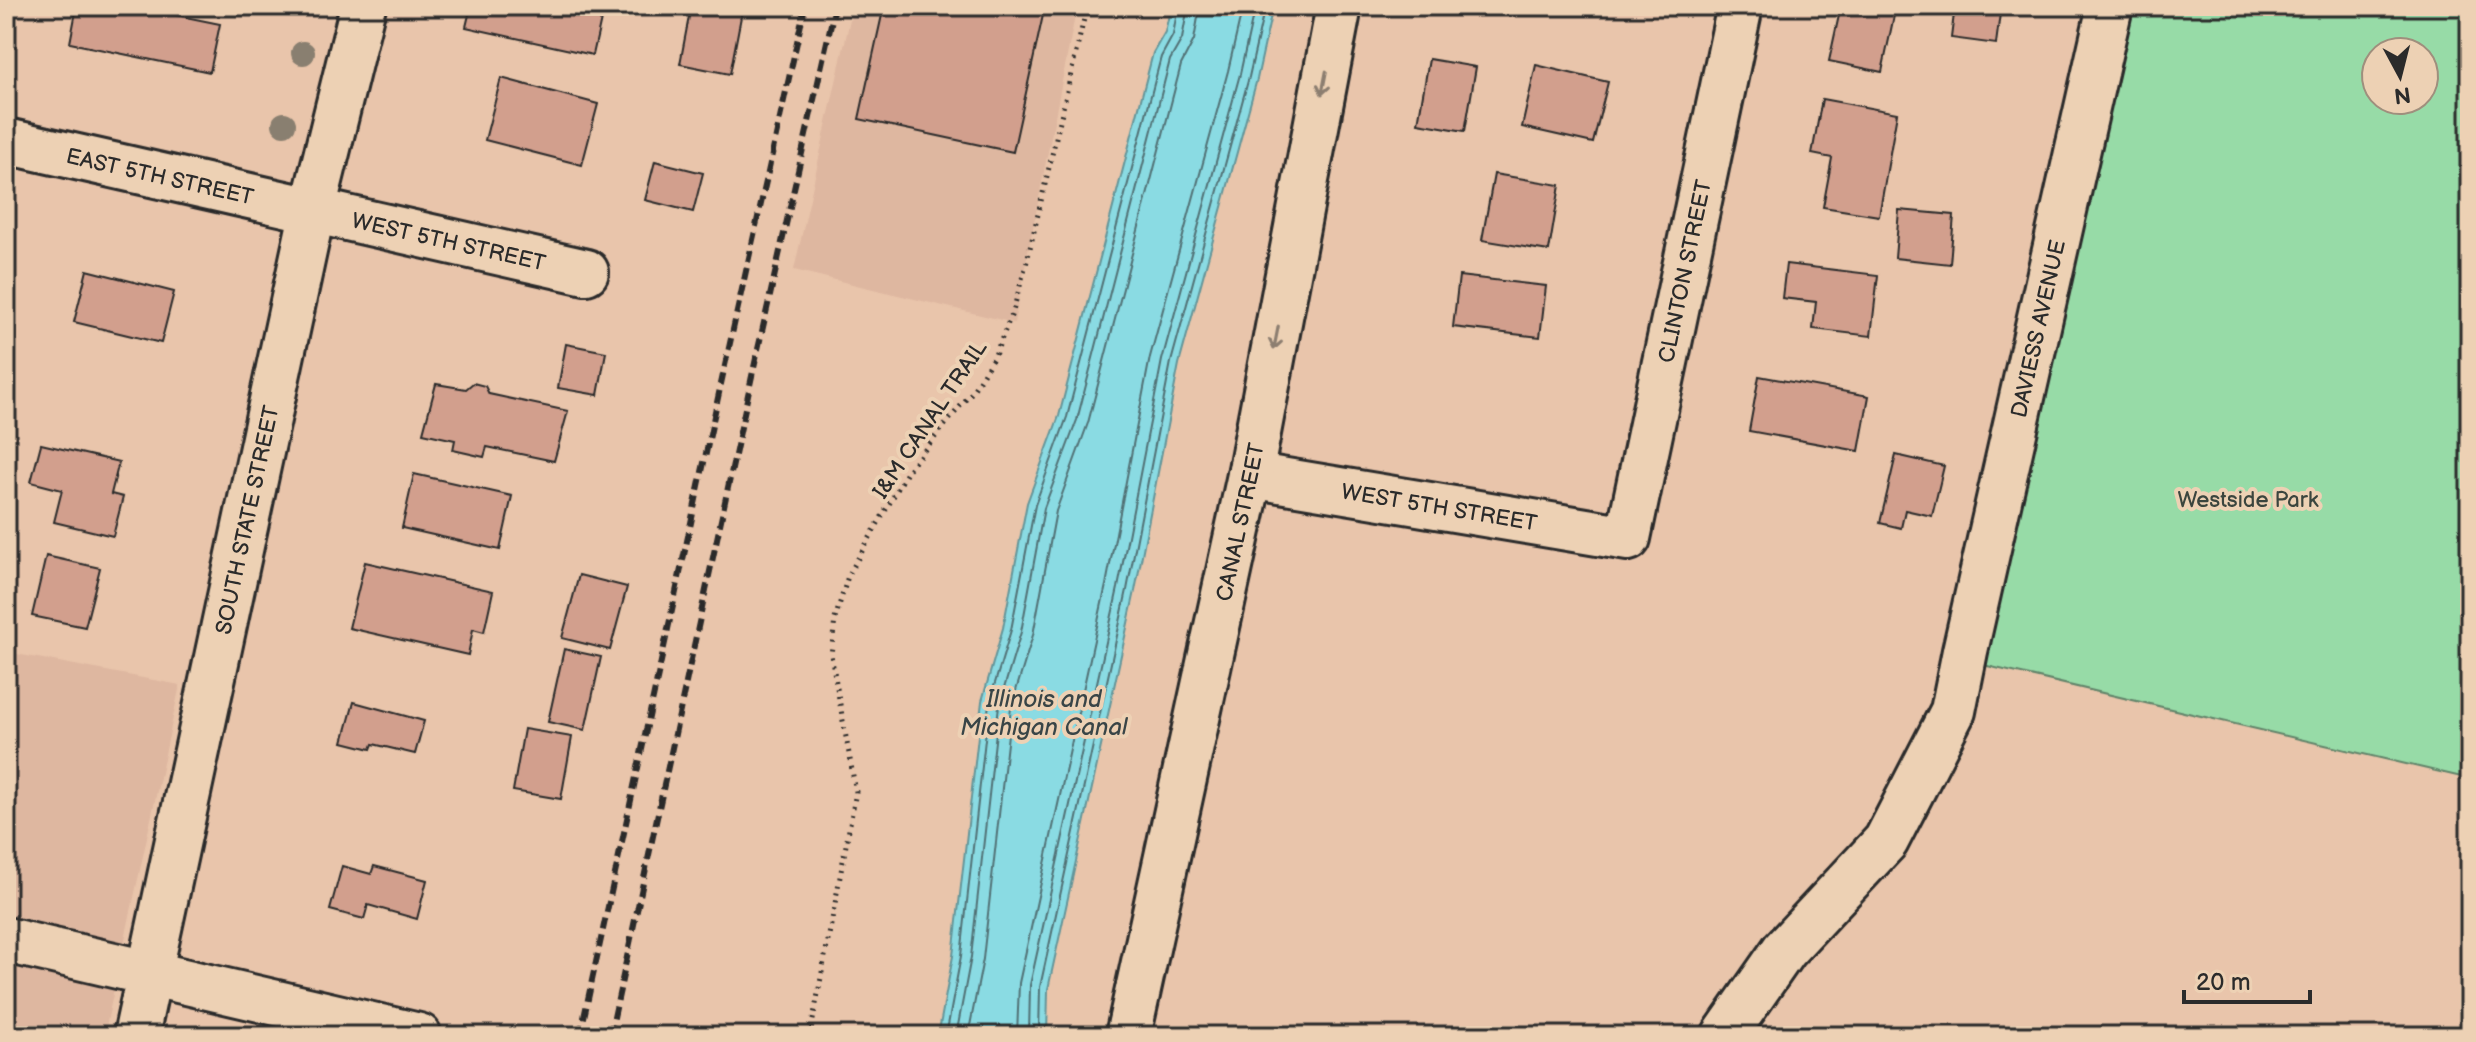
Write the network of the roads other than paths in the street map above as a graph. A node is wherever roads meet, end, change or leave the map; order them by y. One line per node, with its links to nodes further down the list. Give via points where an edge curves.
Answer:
1 (363, 6): 6 (street, SOUTH STATE STREET)
2 (1339, 6): 8 (street, CANAL STREET, one-way to 8)
3 (1740, 6): 9 (street, CLINTON STREET)
4 (2110, 6): 15 (street, DAVIESS AVENUE, via 1953,711 1886,841 1784,950)
5 (6, 141): 6 (street, EAST 5TH STREET)
6 (313, 209): 7 (street, WEST 5TH STREET); 11 (street, SOUTH STATE STREET)
7 (586, 272)
8 (1250, 475): 9 (street, WEST 5TH STREET); 14 (street, CANAL STREET)
9 (1628, 538)
10 (6, 940): 11 (street)
11 (150, 973): 12 (street, SOUTH STATE STREET); 13 (street)
12 (136, 1036)
13 (419, 1036)
14 (1128, 1036)
15 (1724, 1036)

